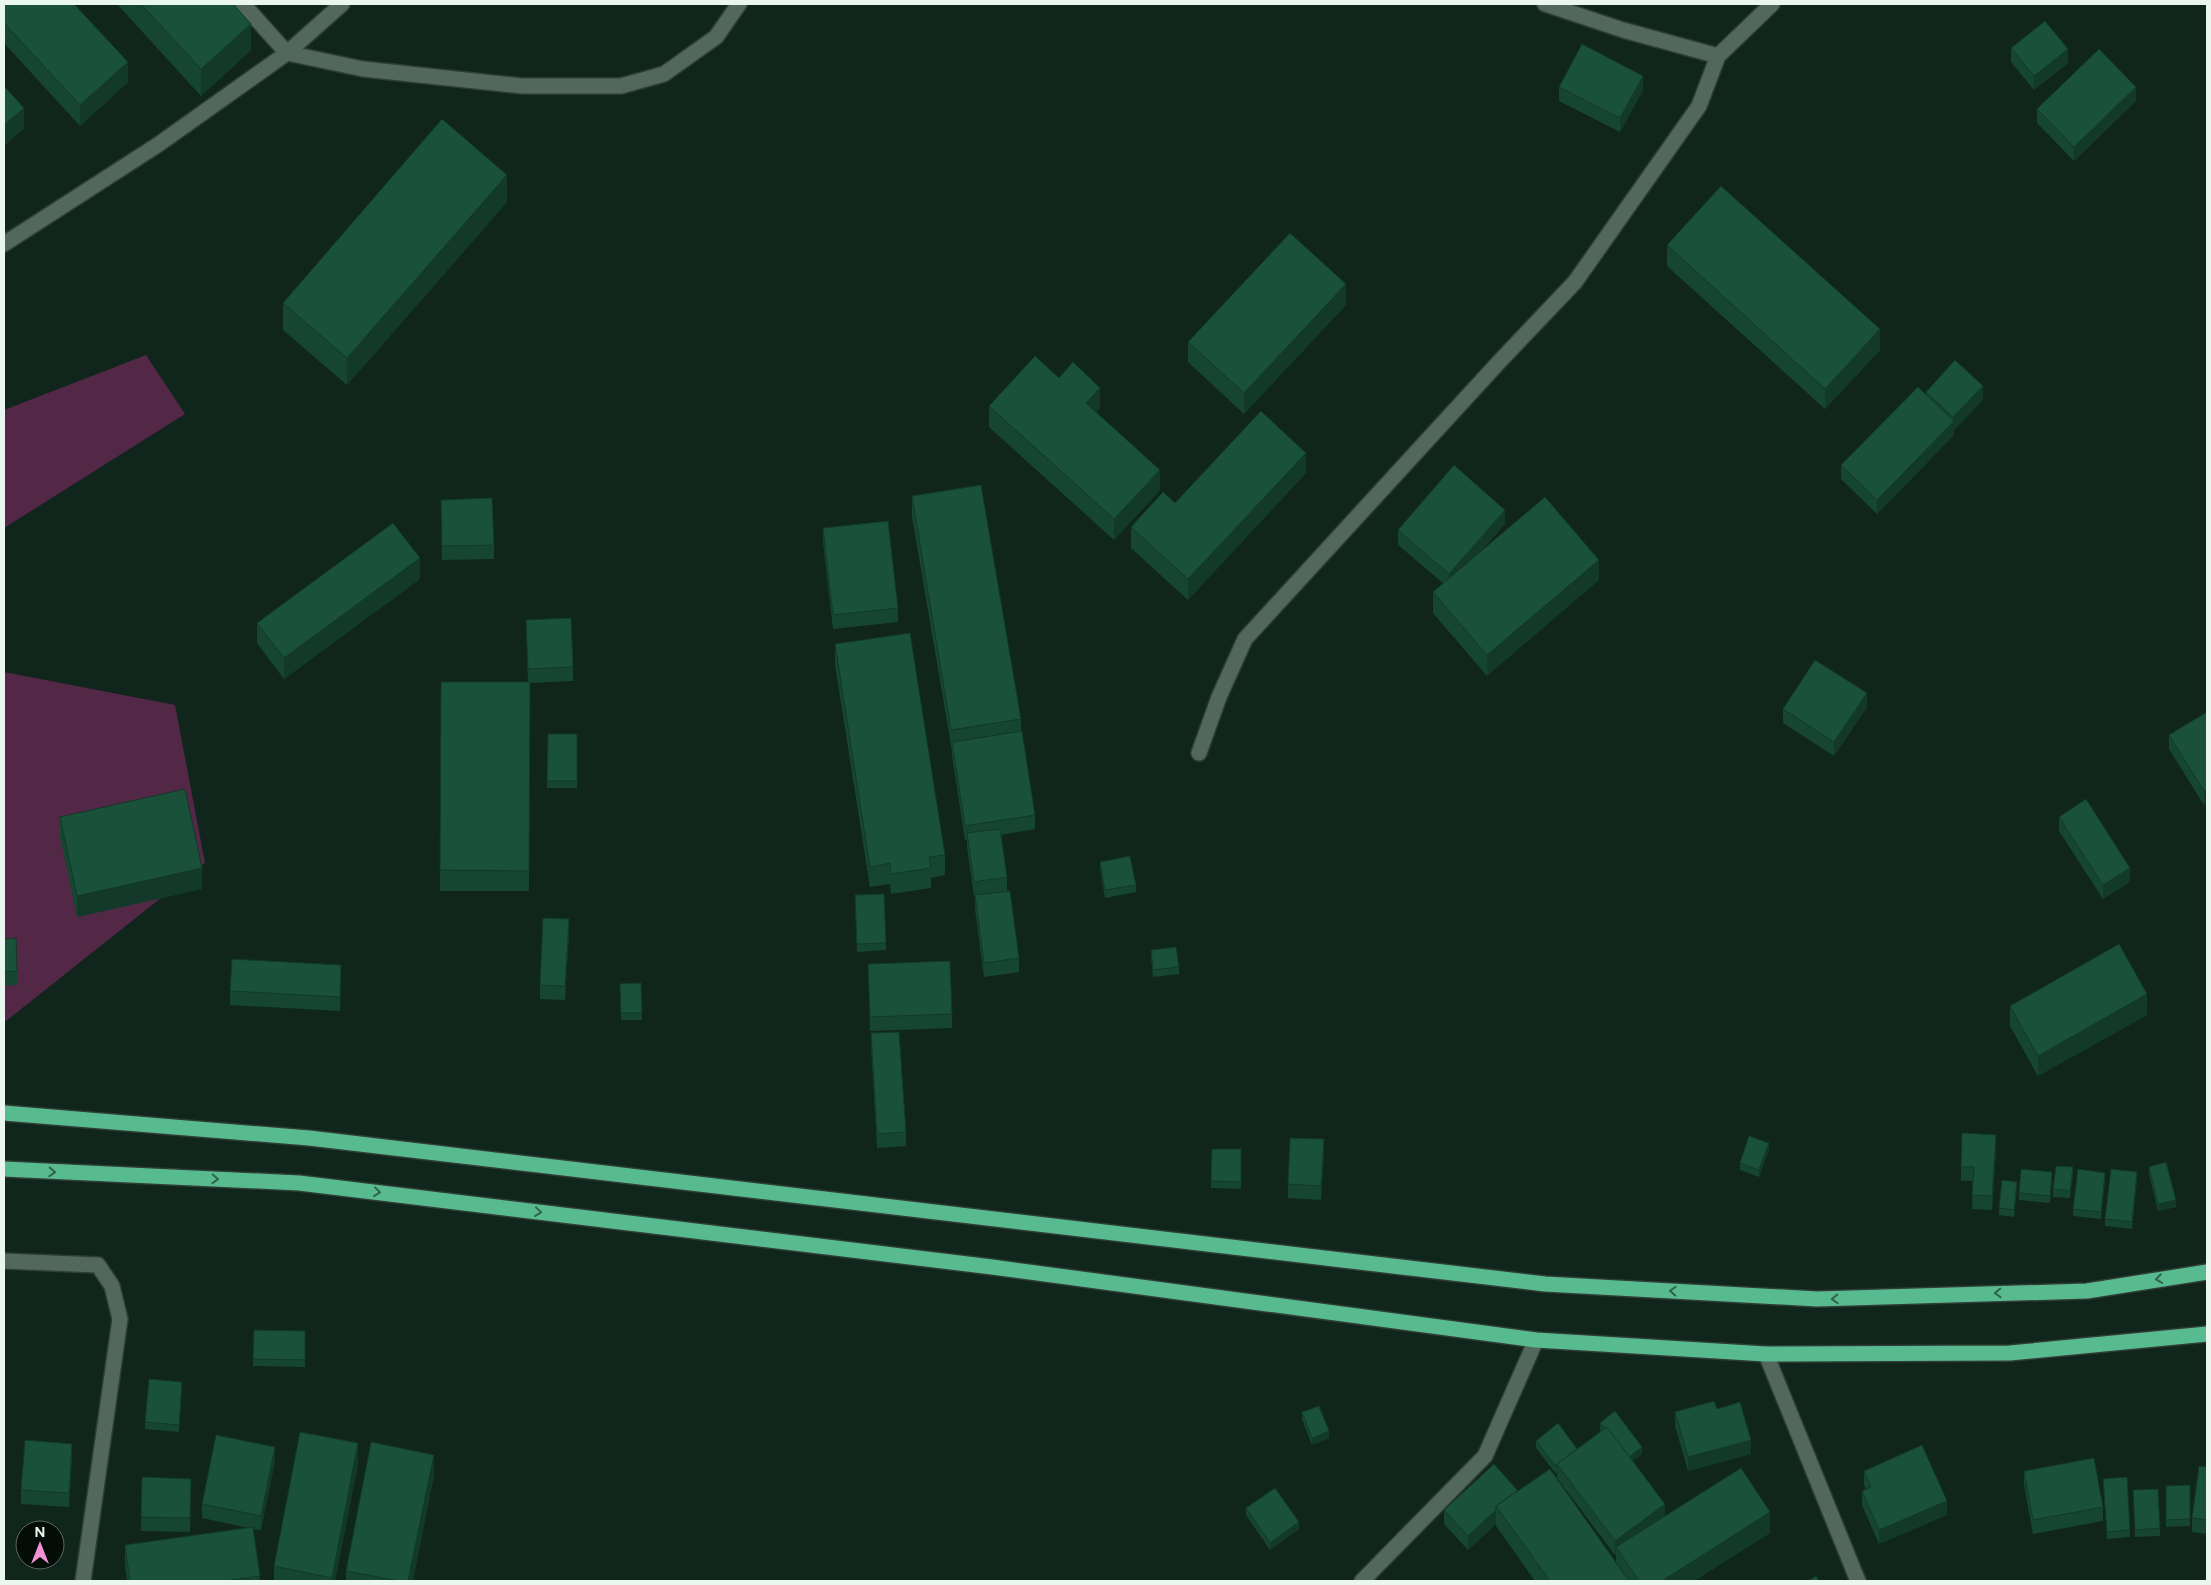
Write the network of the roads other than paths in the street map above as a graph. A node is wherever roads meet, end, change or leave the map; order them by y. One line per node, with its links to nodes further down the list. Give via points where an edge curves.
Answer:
1 (243, 4): 6 (street)
2 (342, 4): 6 (street)
3 (739, 4): 6 (street, via 716,37 664,74 621,86 522,86 363,69)
4 (1545, 4): 7 (street)
5 (1772, 4): 7 (street)
6 (287, 53): 8 (street, via 160,144)
7 (1718, 56): 9 (street, via 1698,106 1575,282 1245,639)
8 (4, 244)
9 (1199, 753)
10 (4, 1112): 13 (highway, one-way to 10, via 2087,1290 1817,1299 1545,1284 309,1138)
11 (4, 1169): 15 (highway, one-way to 15, via 299,1183 1002,1268)
12 (4, 1261): 17 (street, via 98,1265 112,1286 120,1319)
13 (2207, 1272)
14 (2207, 1334): 16 (highway, via 2010,1352)
15 (1536, 1340): 16 (highway); 18 (street, via 1485,1456)
16 (1766, 1354): 19 (street)
17 (83, 1581)
18 (1362, 1581)
19 (1858, 1581)

